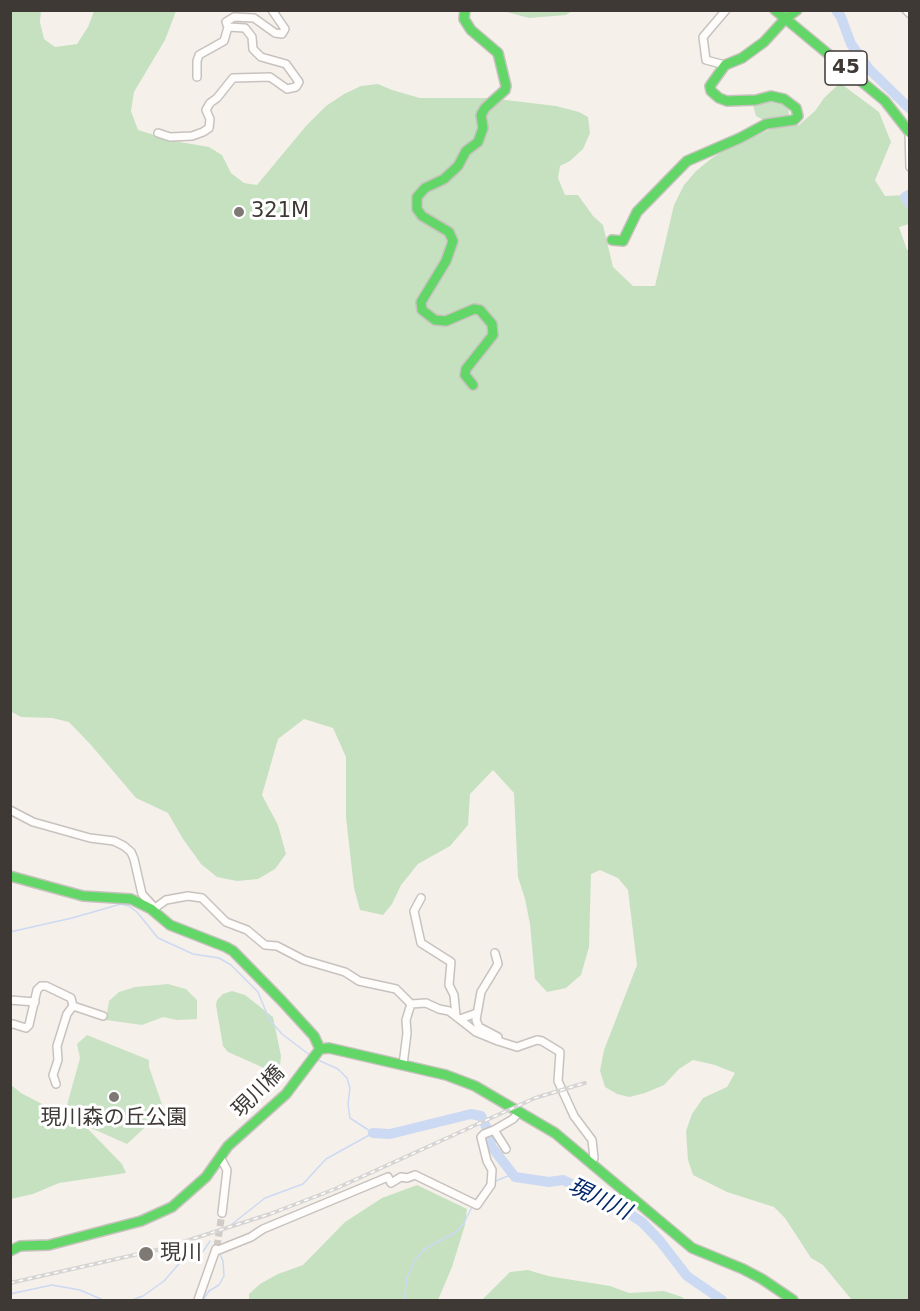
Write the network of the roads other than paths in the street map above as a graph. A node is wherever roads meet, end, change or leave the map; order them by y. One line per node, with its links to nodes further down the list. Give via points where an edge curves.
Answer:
1 (272, 10): 9 (street, via 285,29 282,34 255,18 234,17 226,22)
2 (465, 10): 16 (street, via 464,19 471,30 498,53 506,86 481,115 483,128 478,142 444,179 417,196 417,209 449,232 453,241 446,261 421,302 422,310 435,320 446,321 480,310 492,324 493,335 466,369 465,375)
3 (726, 10): 10 (street, via 703,38 706,60)
4 (775, 10): 8 (street, 45)
5 (797, 10): 8 (street)
6 (906, 10): 7 (street)
7 (909, 14)
8 (785, 19): 10 (street, via 764,42); 12 (street, 45, via 885,101)
9 (228, 27): 11 (street, via 224,41 199,56); 13 (street, via 245,28 252,37 253,49 261,57 286,64 299,82 296,87 287,89 270,77 233,78 206,110 210,119 203,132 170,137)
10 (724, 65): 15 (street, via 710,86 719,98 756,100 771,96 784,99 796,108 798,116 794,120 766,123 687,161 637,212 623,241)
11 (197, 77)
12 (909, 132): 14 (street)
13 (158, 133)
14 (909, 167)
15 (612, 240)
16 (473, 385)
17 (10, 810): 20 (street, via 33,822 124,846 131,852 142,894)
18 (10, 876): 20 (street, via 83,896 131,899)
19 (421, 898): 28 (street, via 414,911 420,943 452,962 448,985)
20 (152, 910): 24 (street, via 166,900 202,898 230,924 247,930 266,945 345,972 359,981 391,986); 31 (street, via 171,925 233,951 314,1036)
21 (495, 953): 26 (street, via 498,964 482,992)
22 (10, 1000): 23 (street)
23 (35, 1002): 25 (street, via 37,990 46,986 71,998); 29 (street, via 29,1025 26,1028)
24 (411, 1004): 28 (street, via 426,1003); 32 (street)
25 (73, 1006): 27 (street); 33 (street, via 57,1046 53,1075)
26 (477, 1013): 28 (street); 30 (street, via 480,1027 498,1037)
27 (103, 1016)
28 (458, 1018): 30 (street, via 483,1036)
29 (13, 1024)
30 (498, 1041): 38 (street, via 517,1047 537,1040 560,1052 558,1081 574,1116 592,1140)
31 (316, 1054): 32 (street, via 329,1048); 37 (street, 現川橋, via 286,1094)
32 (403, 1065): 34 (street, via 460,1079)
33 (56, 1084)
34 (519, 1112): 35 (street); 38 (street, via 555,1133)
35 (494, 1130): 36 (street); 41 (street, via 481,1137 492,1170 490,1182 473,1203 415,1175 391,1183 388,1177 216,1249)
36 (506, 1149)
37 (220, 1157): 39 (street, via 227,1170); 40 (street, 現川橋, via 206,1177 172,1208 78,1238 20,1246)
38 (591, 1162): 42 (street, via 692,1248 743,1269)
39 (222, 1213)
40 (10, 1251)
41 (198, 1300)
42 (793, 1300)

